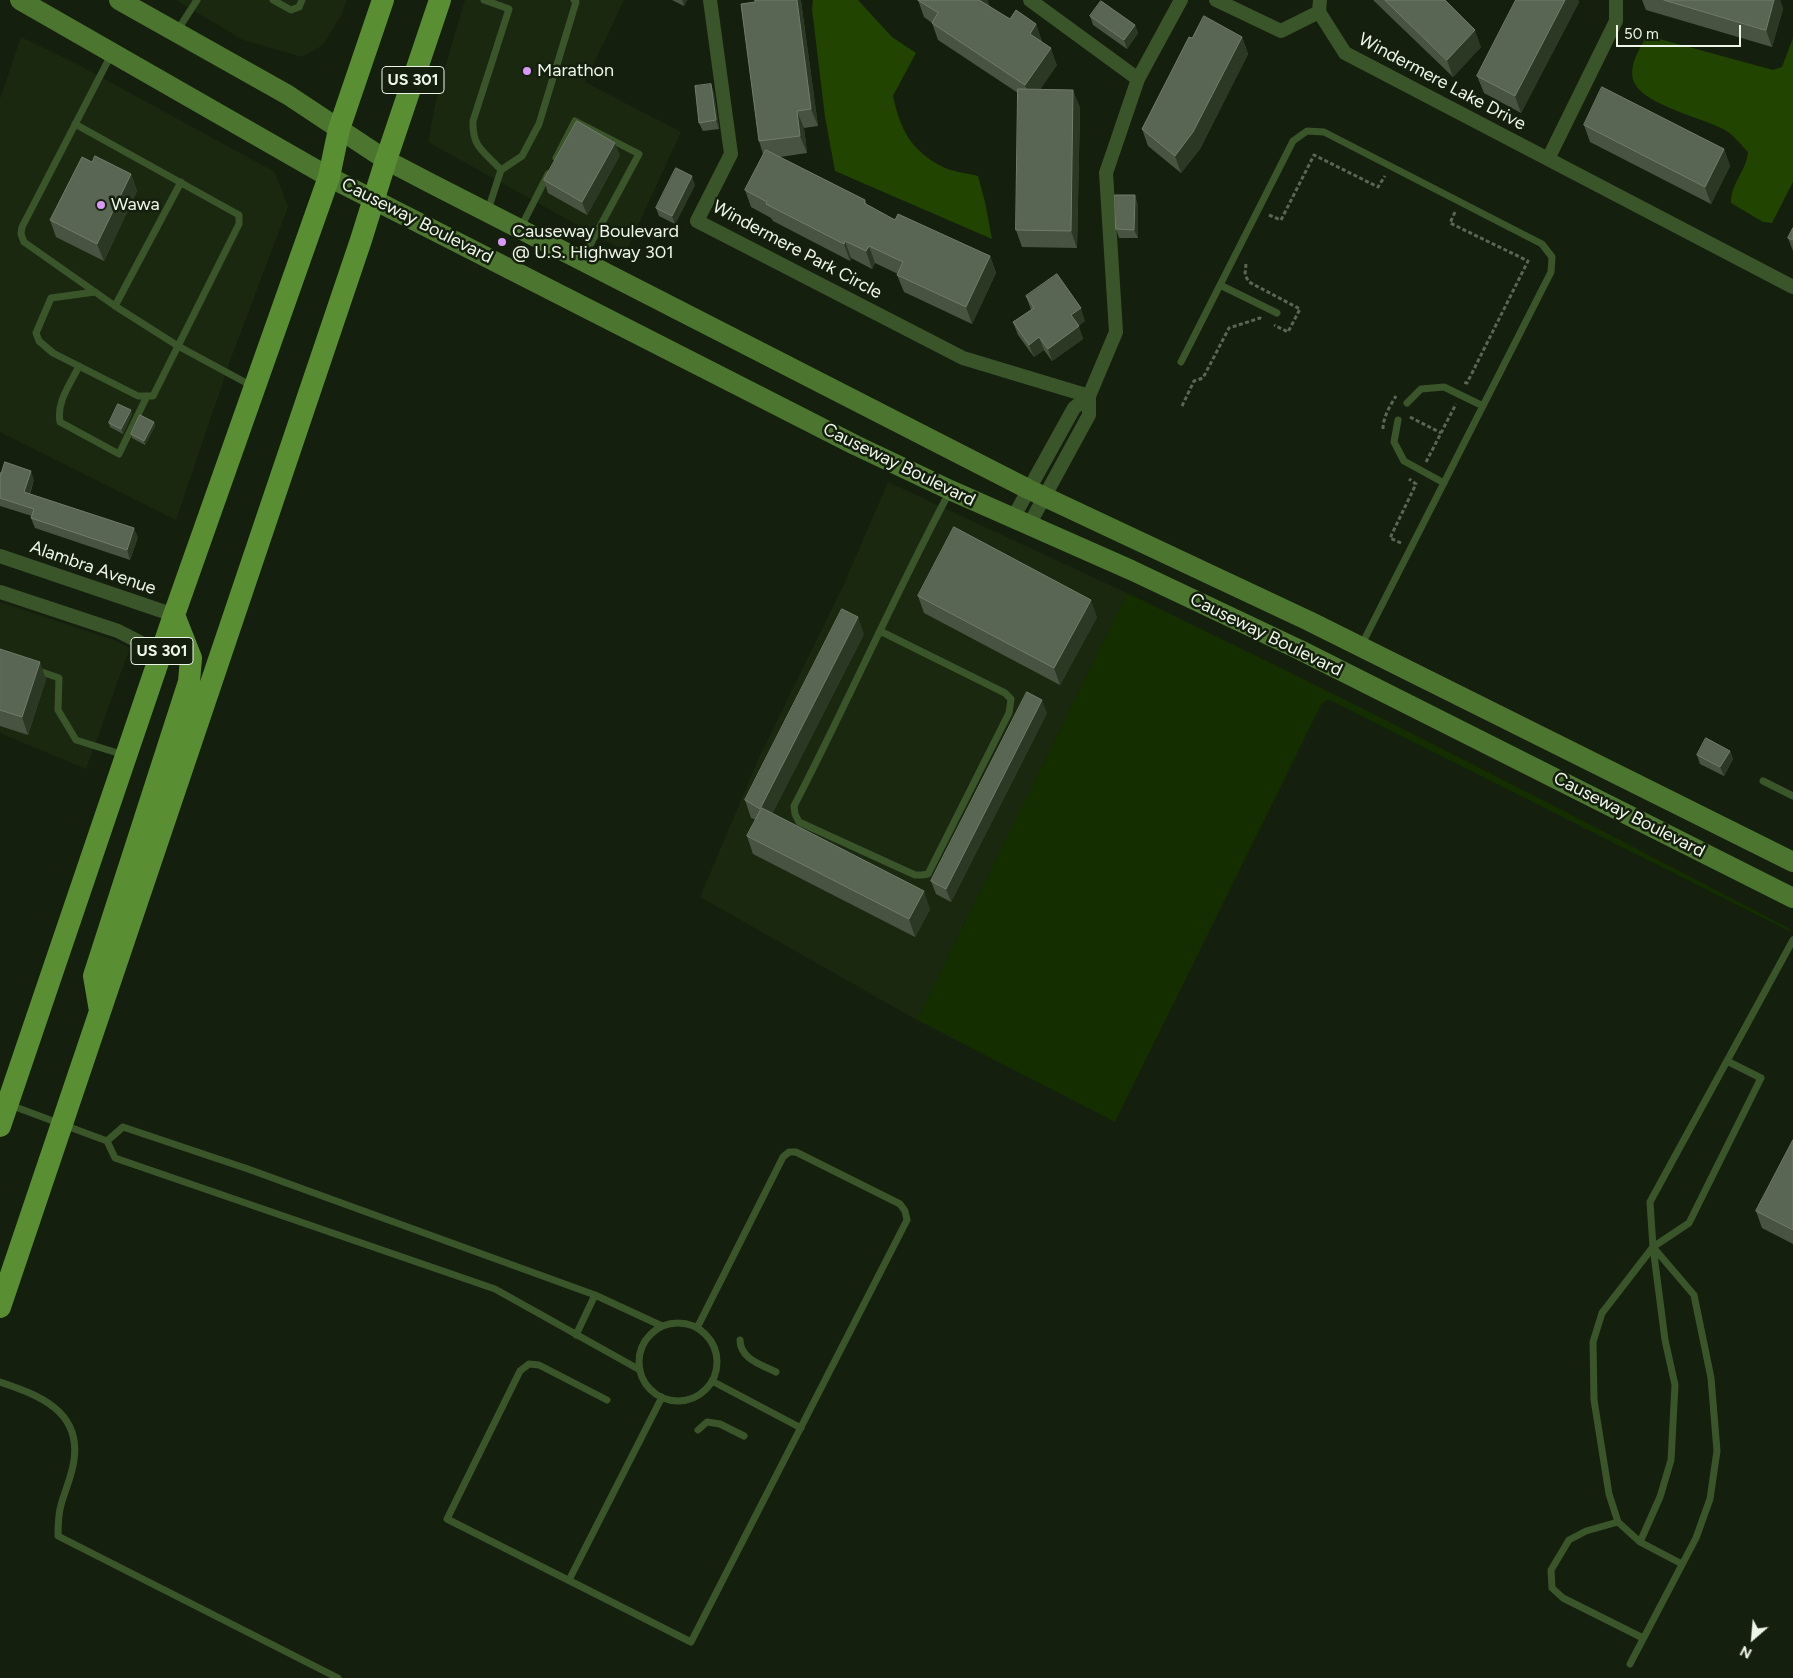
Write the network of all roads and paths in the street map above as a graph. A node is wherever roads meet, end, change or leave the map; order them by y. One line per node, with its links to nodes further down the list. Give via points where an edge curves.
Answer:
1 (20, 0): 19 (main road, Causeway Boulevard)
2 (119, 0): 18 (main road, Causeway Boulevard)
3 (197, 0): 18 (lane)
4 (273, 0): 5 (lane, via 291,10)
5 (302, 0)
6 (383, 0): 22 (main road, US 301)
7 (440, 0): 24 (main road, US 301)
8 (484, 0): 17 (lane)
9 (512, 0): 17 (lane)
10 (574, 0): 26 (lane, via 539,124 522,156)
11 (710, 0): 50 (street, Windermere Park Circle, via 731,154 697,221 963,358)
12 (1030, 0): 20 (street)
13 (1181, 0): 20 (street)
14 (1216, 0): 16 (street, via 1281,31)
15 (1616, 0): 23 (street, via 1616,21)
16 (1320, 6): 23 (street, Windermere Lake Drive, via 1345,53)
17 (509, 9): 26 (lane, via 473,121 472,135 477,145)
18 (176, 32): 22 (main road, Causeway Boulevard, via 288,95)
19 (112, 53): 21 (lane); 29 (main road, Causeway Boulevard)
20 (1138, 79): 50 (street, via 1106,174 1116,332)
21 (75, 124): 30 (lane); 40 (lane, via 21,234 24,242)
22 (339, 129): 24 (main road, Causeway Boulevard); 29 (main road, US 301)
23 (1548, 159): 39 (street, Windermere Lake Drive)
24 (386, 160): 31 (main road, US 301); 33 (main road, Causeway Boulevard)
25 (554, 162): 37 (lane, via 575,121 639,154)
26 (501, 170): 33 (lane)
27 (550, 170): 35 (lane)
28 (1387, 172): 34 (path, via 1378,187 1314,155 1281,220 1270,214)
29 (329, 177): 31 (main road, Causeway Boulevard); 47 (main road, US 301)
30 (181, 182): 41 (lane); 43 (lane, via 238,214 239,224)
31 (374, 200): 62 (main road, Causeway Boulevard, via 855,445); 79 (main road, US 301)
32 (1456, 208): 46 (path, via 1450,223 1528,261 1467,383)
33 (488, 212): 35 (main road, Causeway Boulevard)
34 (1266, 223)
35 (519, 229): 37 (main road, Causeway Boulevard)
36 (1248, 257): 53 (path, via 1244,266 1250,282 1300,308 1288,332 1260,318 1228,328 1203,378 1194,381)
37 (582, 261): 63 (main road, Causeway Boulevard)
38 (1220, 285): 42 (lane); 44 (lane); 54 (lane, via 1293,141 1308,131 1324,132 1542,244 1552,256 1551,272)
39 (1793, 287)
40 (96, 292): 41 (lane); 45 (lane, via 51,298 36,333 38,341 53,353)
41 (115, 306): 43 (lane)
42 (1277, 313)
43 (178, 346): 47 (lane); 49 (lane, via 153,396)
44 (1180, 362)
45 (79, 366): 49 (lane, via 138,396); 49 (lane, via 60,405 60,422 119,454)
46 (1460, 381)
47 (255, 387): 68 (main road, US 301)
48 (1397, 395): 57 (path, via 1387,412)
49 (147, 396)
50 (1089, 396): 63 (street, via 1074,408)
51 (1407, 403): 54 (lane, via 1421,389 1444,387)
52 (1456, 404): 58 (path)
53 (1182, 406)
54 (1483, 406): 61 (lane)
55 (1410, 418): 58 (path)
56 (1398, 420): 61 (lane, via 1394,442 1404,461)
57 (1383, 432)
58 (1441, 433): 59 (path)
59 (1425, 465)
60 (1403, 474): 65 (path, via 1416,484 1390,538)
61 (1444, 483): 70 (lane)
62 (950, 490): 64 (main road, Causeway Boulevard); 69 (lane)
63 (1036, 493): 64 (street); 70 (main road, Causeway Boulevard)
64 (1021, 522): 77 (main road, Causeway Boulevard, via 1300,650)
65 (1402, 544)
66 (0, 556): 68 (street, Alambra Avenue)
67 (0, 592): 71 (street, via 118,631)
68 (174, 615): 71 (main road, US 301); 79 (main road, via 191,658 189,682 94,976)
69 (880, 631): 69 (lane, via 794,806 795,814 799,822 922,876 928,874 995,740 1010,709 1010,699 1005,693)
70 (1361, 646): 76 (main road, Causeway Boulevard)
71 (161, 653): 73 (main road, US 301)
72 (25, 666): 73 (lane, via 59,678 58,710 76,740)
73 (126, 756): 81 (main road, US 301)
74 (1763, 781): 75 (lane)
75 (1793, 796)
76 (1793, 862)
77 (1793, 898)
78 (1793, 940): 80 (lane)
79 (100, 1014): 82 (main road, US 301)
80 (1727, 1061): 85 (lane, via 1650,1202); 85 (lane, via 1761,1078 1689,1223)
81 (4, 1102): 82 (lane); 83 (main road, US 301)
82 (62, 1124): 84 (lane); 87 (main road, US 301)
83 (0, 1126)
84 (107, 1141): 86 (lane, via 123,1127); 90 (lane, via 116,1158 494,1289)
85 (1653, 1247): 101 (lane, via 1602,1313 1594,1342 1594,1400 1609,1494); 102 (lane, via 1665,1340 1675,1385 1671,1460 1660,1497); 103 (lane, via 1694,1295 1711,1378 1717,1451 1710,1499 1696,1538)
86 (594, 1295): 88 (lane); 90 (lane)
87 (0, 1307)
88 (662, 1326): 89 (lane, via 674,1323); 92 (lane, via 643,1344)
89 (697, 1328): 94 (lane, via 715,1351 716,1371); 98 (lane, via 788,1152 796,1152 900,1204 907,1220)
90 (576, 1335): 92 (lane)
91 (740, 1340): 93 (lane, via 740,1348 745,1355)
92 (640, 1370): 96 (lane, via 650,1390)
93 (776, 1372)
94 (712, 1381): 96 (lane, via 707,1389 689,1399 679,1401); 98 (lane)
95 (0, 1382): 107 (lane, via 34,1395 58,1409 70,1424 75,1442 74,1462 60,1507 58,1536)
96 (662, 1397): 104 (lane)
97 (607, 1400): 104 (lane, via 539,1365 530,1364 520,1371 447,1519)
98 (801, 1428): 104 (lane, via 691,1642)
99 (698, 1430): 100 (lane, via 707,1422 720,1424)
100 (744, 1436)
101 (1618, 1522): 102 (lane); 105 (lane, via 1586,1531 1569,1540 1551,1570 1552,1588 1563,1598)
102 (1640, 1542): 103 (lane)
103 (1682, 1564): 105 (lane)
104 (569, 1580)
105 (1643, 1638): 106 (lane)
106 (1630, 1664)
107 (338, 1678)

